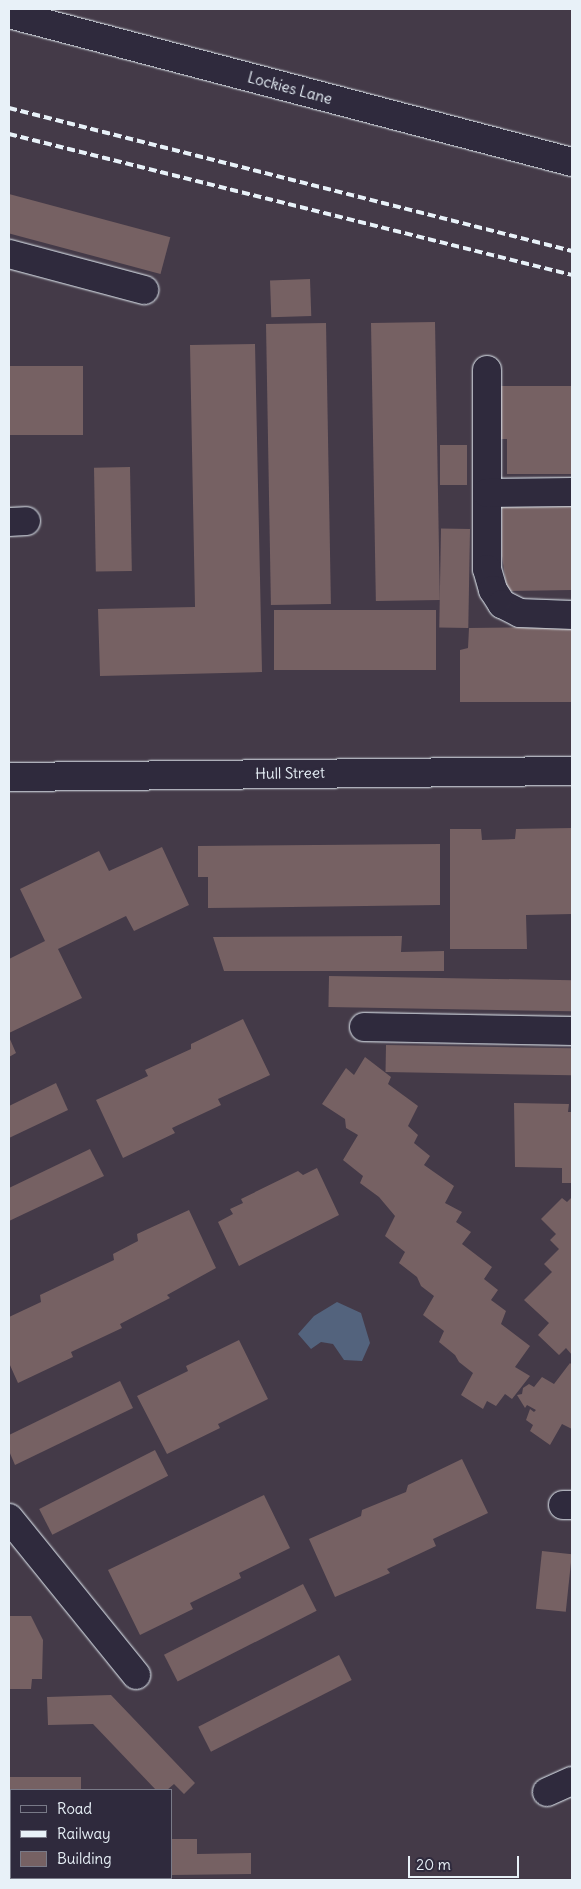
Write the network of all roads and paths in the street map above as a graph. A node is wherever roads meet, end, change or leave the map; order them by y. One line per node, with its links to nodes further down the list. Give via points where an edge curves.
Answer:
1 (9, 14): 2 (street, Lockies Lane)
2 (572, 162)
3 (9, 254): 4 (street)
4 (144, 290)
5 (487, 370): 7 (street)
6 (572, 492): 7 (street)
7 (487, 493): 8 (street, via 487,570 493,590 502,604 520,613)
8 (572, 615)
9 (572, 772): 10 (street, Hull Street)
10 (13, 785)
11 (364, 1027): 12 (street)
12 (572, 1032)
13 (9, 1518): 14 (street)
14 (136, 1675)
15 (572, 1781): 16 (street)
16 (547, 1792)

